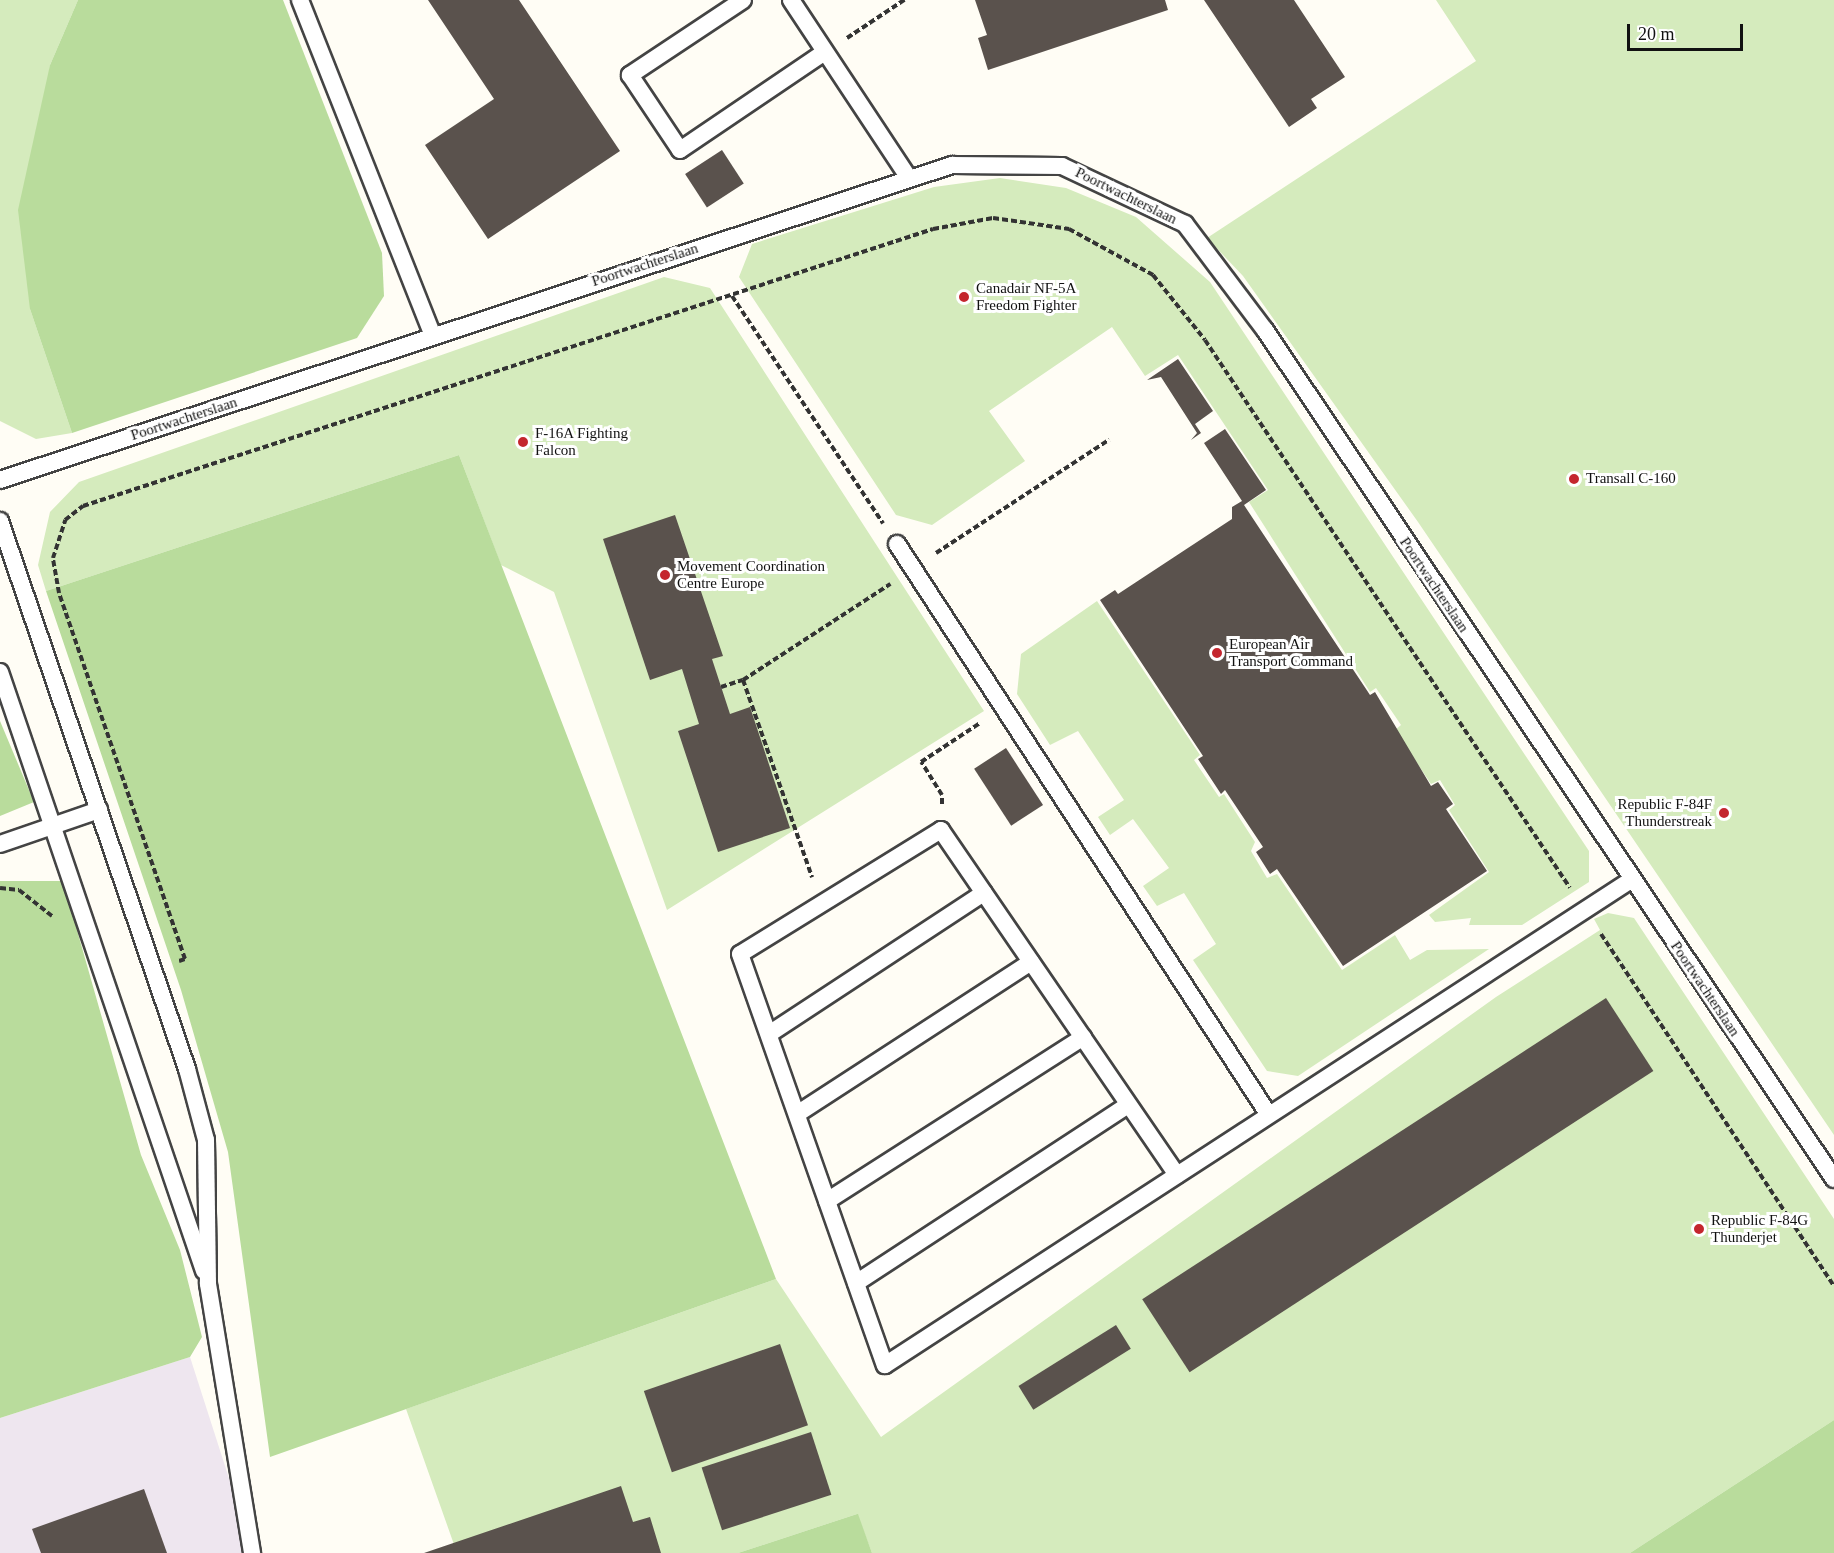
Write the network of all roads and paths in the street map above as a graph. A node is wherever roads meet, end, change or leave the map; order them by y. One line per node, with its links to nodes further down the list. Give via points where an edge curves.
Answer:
1 (300, 0): 8 (lane)
2 (743, 0): 5 (lane, via 630,75 680,150)
3 (791, 0): 5 (lane)
4 (904, 0): 5 (path)
5 (825, 52): 6 (lane)
6 (909, 178): 8 (lane, Poortwachterslaan); 19 (lane, Poortwachterslaan, via 952,165 1062,166 1185,224 1265,330)
7 (732, 296): 11 (path); 23 (path, via 933,229 993,218 1069,229 1154,274 1205,340); 26 (path, via 83,506 66,520 53,558 59,593 185,959)
8 (434, 336): 9 (lane, Poortwachterslaan)
9 (0, 480)
10 (0, 521): 15 (lane)
11 (897, 544): 14 (lane)
12 (0, 672): 16 (lane)
13 (743, 680): 22 (path, via 802,862)
14 (1003, 708): 17 (path, via 921,762 942,795); 31 (lane)
15 (99, 810): 16 (lane); 26 (lane)
16 (56, 825): 18 (lane); 36 (lane)
17 (941, 830): 21 (lane); 22 (lane)
18 (0, 844)
19 (1631, 880): 23 (lane); 33 (lane, Poortwachterslaan)
20 (0, 888): 24 (path, via 19,890 39,902)
21 (984, 893): 25 (lane); 27 (lane)
22 (827, 901): 27 (lane, via 740,954)
23 (1585, 910): 31 (lane); 37 (path)
24 (59, 927)
25 (1031, 962): 28 (lane); 30 (lane)
26 (153, 969): 36 (lane, via 206,1140)
27 (768, 1034): 30 (lane)
28 (1083, 1037): 29 (lane); 34 (lane)
29 (1128, 1105): 32 (lane); 35 (lane)
30 (797, 1114): 34 (lane)
31 (1269, 1115): 32 (lane)
32 (1177, 1175): 35 (lane, via 885,1365)
33 (1834, 1179)
34 (827, 1201): 35 (lane)
35 (856, 1283)
36 (208, 1284): 38 (lane)
37 (1834, 1286)
38 (252, 1553)

